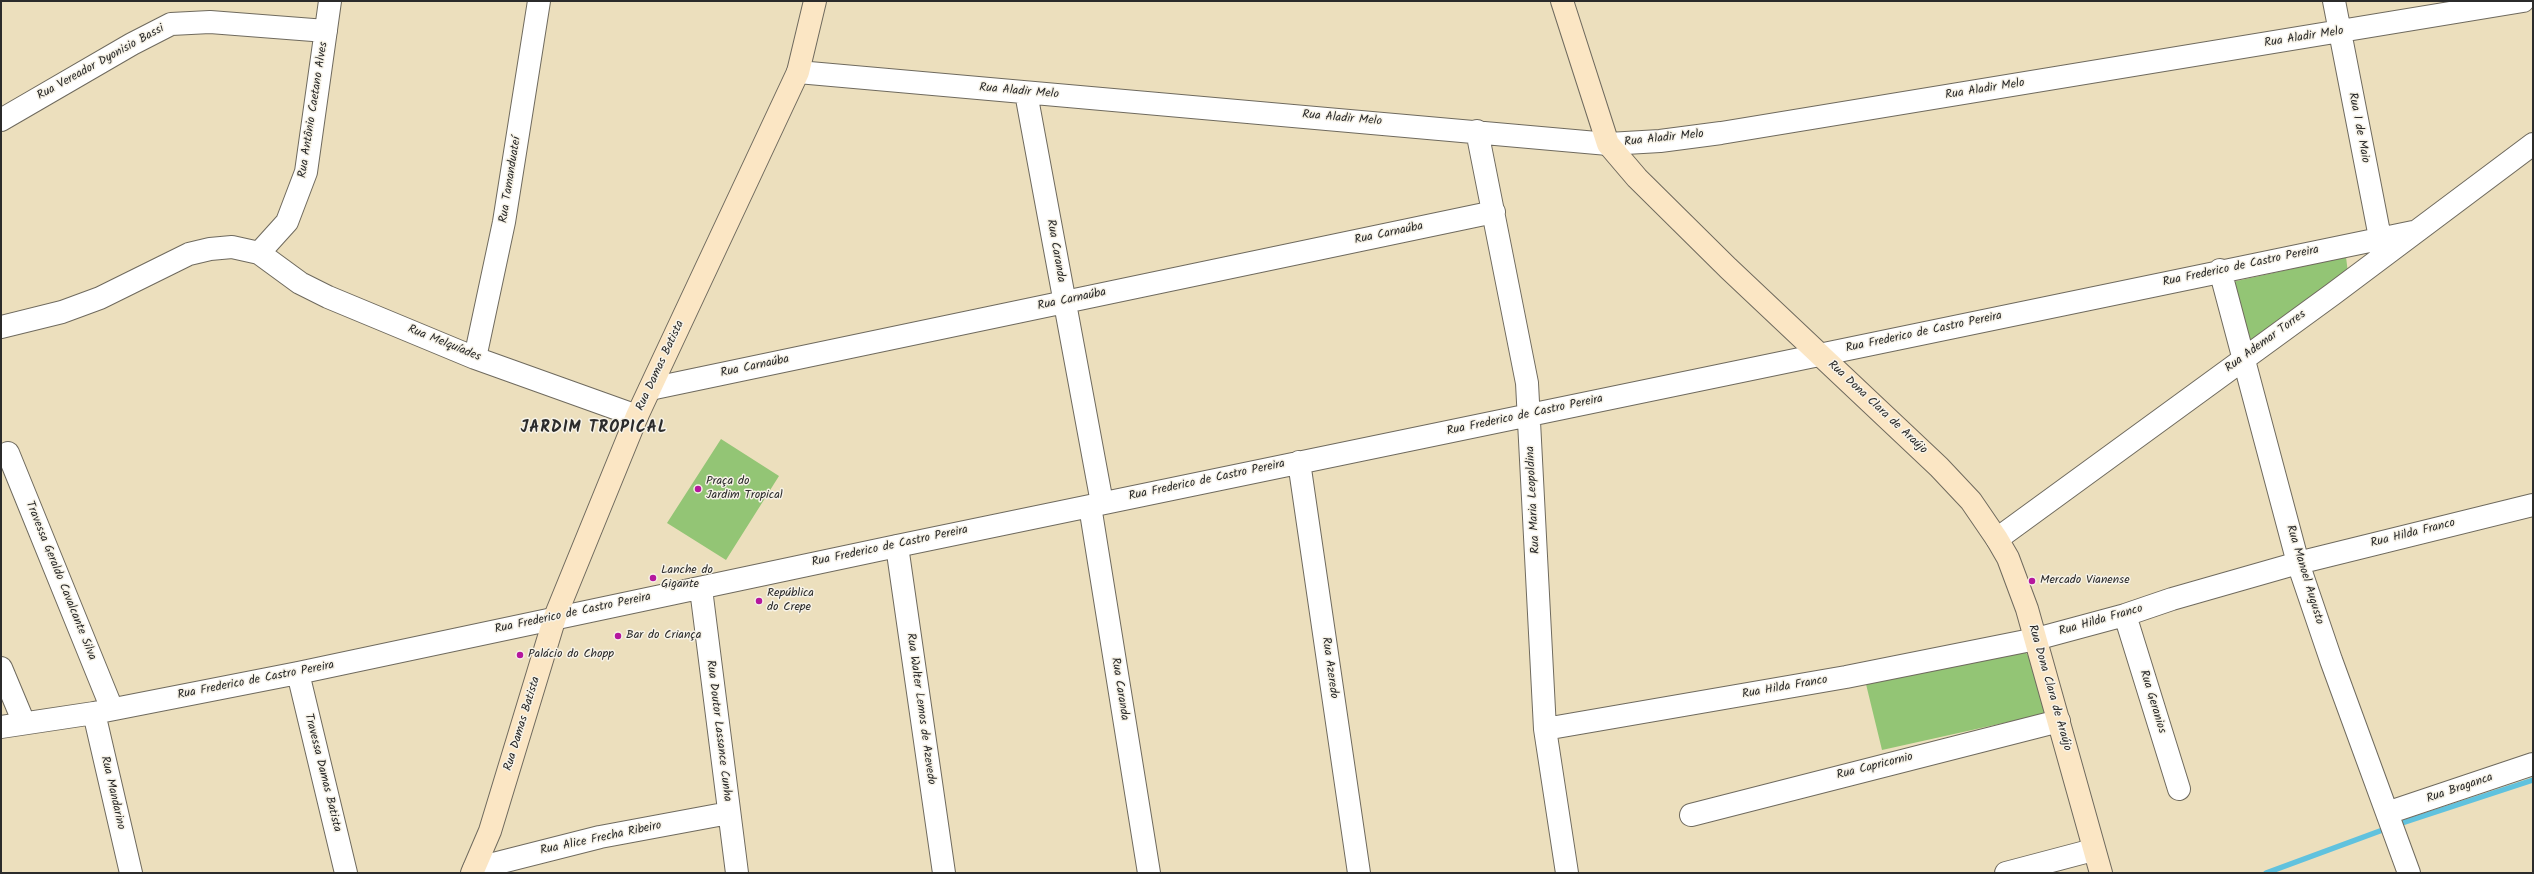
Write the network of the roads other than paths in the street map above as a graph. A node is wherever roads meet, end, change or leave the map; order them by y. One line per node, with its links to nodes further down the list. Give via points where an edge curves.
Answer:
1 (330, 1): 7 (street, Rua Antônio Caetano Alves)
2 (539, 1): 22 (street, Rua Tamanduateí, via 504,222)
3 (815, 1): 9 (main road, Rua Damas Batista)
4 (1562, 1): 13 (main road, Rua Dona Clara de Araújo)
5 (2334, 1): 8 (street, Rua 1 de Maio)
6 (2523, 1): 8 (street, Rua Aladir Melo)
7 (326, 30): 11 (street, Rua Vereador Dyonisio Bassi, via 210,22 171,24); 17 (street, Rua Antônio Caetano Alves, via 306,172 287,222)
8 (2339, 32): 13 (street, Rua Aladir Melo, via 1721,133 1660,141); 16 (street, Rua 1 de Maio)
9 (798, 72): 10 (street, Rua Aladir Melo); 24 (main road, Rua Damas Batista)
10 (1026, 93): 12 (street, Rua Aladir Melo); 19 (street, Rua Caranda)
11 (1, 120)
12 (1477, 131): 13 (street, Rua Aladir Melo); 15 (street, Rua Maria Leopoldina)
13 (1608, 144): 21 (main road, Rua Dona Clara de Araújo, via 1637,178)
14 (2533, 144): 16 (street, Rua Frederico de Castro Pereira, via 2413,232)
15 (1494, 212): 19 (street, Rua Carnaúba); 25 (street, Rua Maria Leopoldina, via 1527,383)
16 (2382, 246): 18 (street, Rua Frederico de Castro Pereira); 23 (street, Rua Ademar Torres)
17 (259, 253): 20 (street, via 232,247 210,248 189,254 100,298 62,312); 22 (street, Rua Melquíades, via 300,283 328,298)
18 (2220, 270): 21 (street, Rua Frederico de Castro Pereira); 23 (street, Rua Manoel Augusto)
19 (1064, 302): 24 (street, Rua Carnaúba); 29 (street, Rua Caranda)
20 (1, 327)
21 (1820, 354): 25 (street, Rua Frederico de Castro Pereira); 31 (main road, Rua Dona Clara de Araújo, via 1939,467 1971,501)
22 (475, 358): 26 (street, Rua Melquíades)
23 (2243, 358): 31 (street, Rua Ademar Torres); 33 (street, Rua Manoel Augusto)
24 (650, 389): 26 (main road, Rua Damas Batista)
25 (1530, 415): 28 (street, Rua Frederico de Castro Pereira); 44 (street, Rua Maria Leopoldina)
26 (638, 416): 36 (main road, Rua Damas Batista)
27 (8, 453): 40 (street, Travessa Geraldo Cavalcante Silva)
28 (1299, 462): 29 (street, Rua Frederico de Castro Pereira); 57 (street, Rua Azeredo)
29 (1096, 504): 32 (street, Rua Frederico de Castro Pereira); 56 (street, Rua Caranda)
30 (2533, 506): 33 (street, Rua Hilda Franco)
31 (1997, 539): 37 (main road, Rua Dona Clara de Araújo, via 2018,584)
32 (897, 546): 34 (street, Rua Frederico de Castro Pereira); 55 (street, Rua Walter Lemos de Azevedo)
33 (2298, 563): 35 (street, Rua Hilda Franco); 49 (street, Rua Manoel Augusto)
34 (701, 589): 36 (street, Rua Frederico de Castro Pereira); 47 (street, Rua Doutor Lassance Cunha)
35 (2124, 615): 37 (street, Rua Hilda Franco); 46 (street, Rua Geranios)
36 (555, 617): 39 (street, Rua Frederico de Castro Pereira); 51 (main road, Rua Damas Batista, via 492,824)
37 (2036, 639): 41 (main road, Rua Dona Clara de Araújo); 44 (street, Rua Hilda Franco, via 1846,677)
38 (1, 668): 42 (street)
39 (298, 673): 40 (street, Rua Frederico de Castro Pereira); 53 (street, Travessa Damas Batista)
40 (103, 711): 42 (street, Rua Frederico de Castro Pereira); 52 (street, Rua Mandarino)
41 (2058, 721): 48 (street, Rua Capricornio); 50 (main road, Rua Dona Clara de Araújo)
42 (24, 724): 43 (street, Rua Frederico de Castro Pereira)
43 (1, 727)
44 (1545, 729): 58 (street, Rua Maria Leopoldina)
45 (2533, 764): 49 (street, Rua Braganca)
46 (2179, 789)
47 (728, 813): 51 (street, Rua Alice Frecha Ribeiro, via 600,837); 54 (street, Rua Doutor Lassance Cunha)
48 (1691, 815)
49 (2390, 821): 61 (street, Rua Manoel Augusto)
50 (2093, 850): 59 (street); 60 (main road, Rua Dona Clara de Araújo)
51 (473, 871)
52 (130, 873)
53 (346, 873)
54 (737, 873)
55 (944, 873)
56 (1149, 873)
57 (1359, 873)
58 (1567, 873)
59 (2006, 873)
60 (2100, 873)
61 (2409, 873)

